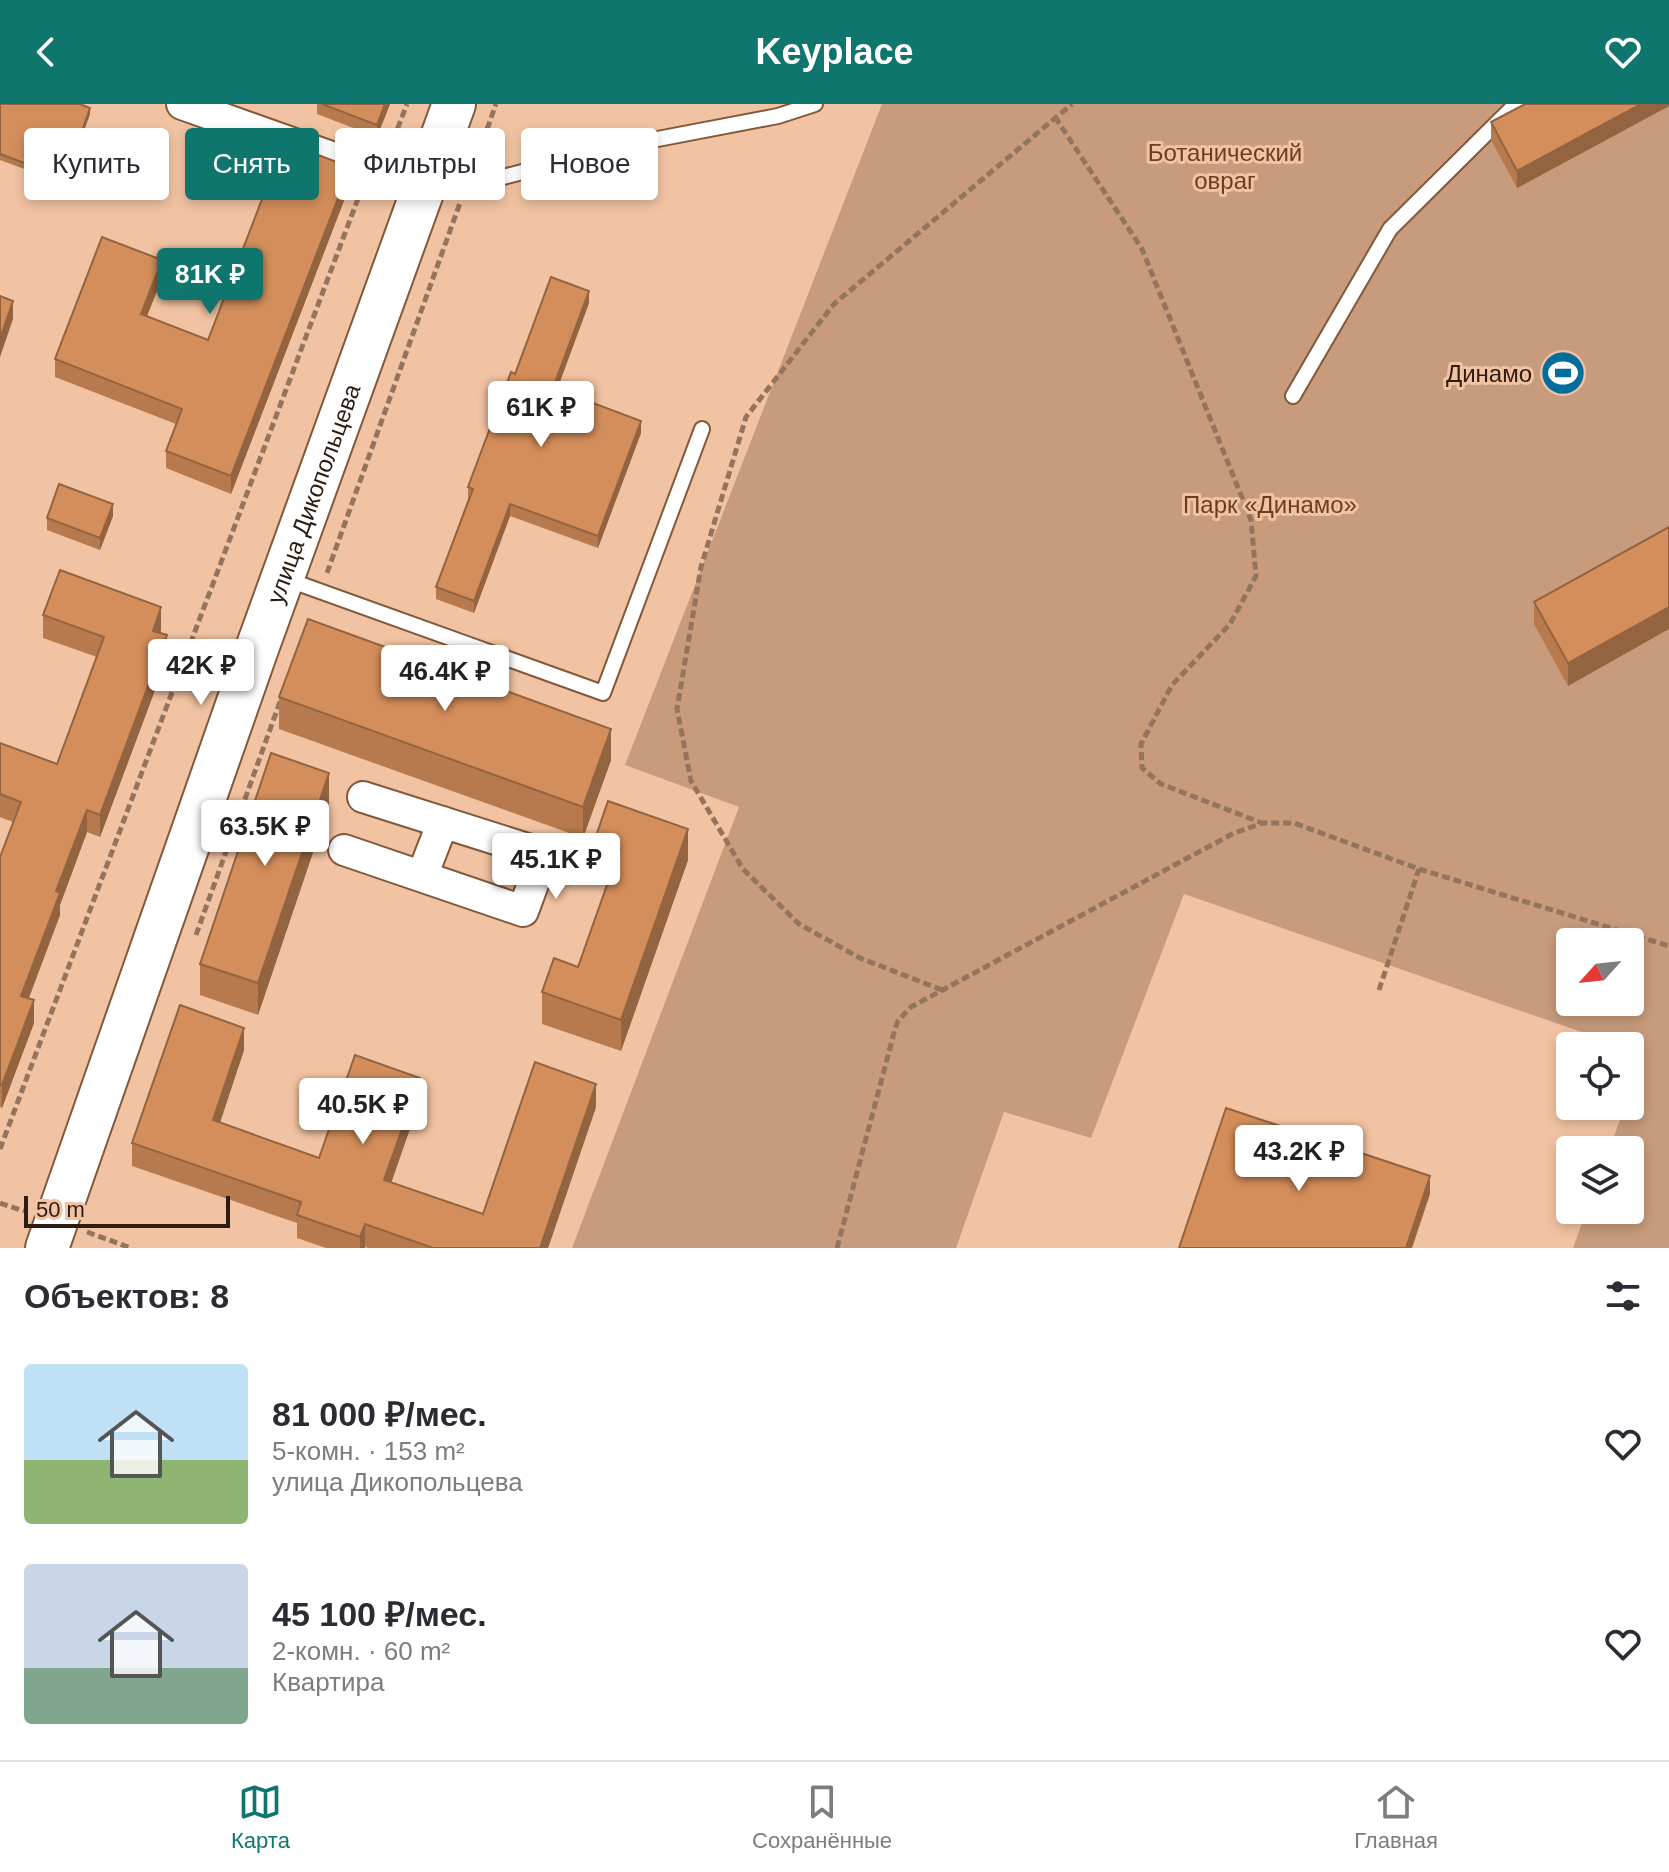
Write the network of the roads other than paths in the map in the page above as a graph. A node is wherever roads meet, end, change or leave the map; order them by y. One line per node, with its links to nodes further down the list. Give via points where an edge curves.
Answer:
1 (182, 104): 6 (street)
2 (454, 104): 5 (main road, улица Дикопольцева)
3 (815, 104): 7 (lane)
4 (1516, 104): 9 (lane, via 1390,229)
5 (446, 128)
6 (335, 158)
7 (505, 176)
8 (421, 200): 11 (main road, улица Дикопольцева)
9 (1293, 396)
10 (702, 429): 11 (lane, via 603,693)
11 (301, 585): 16 (main road, улица Дикопольцева)
12 (363, 797): 13 (street)
13 (443, 822): 15 (street); 15 (street, via 540,863 523,911)
14 (344, 850): 15 (street)
15 (422, 876)
16 (47, 1248)

